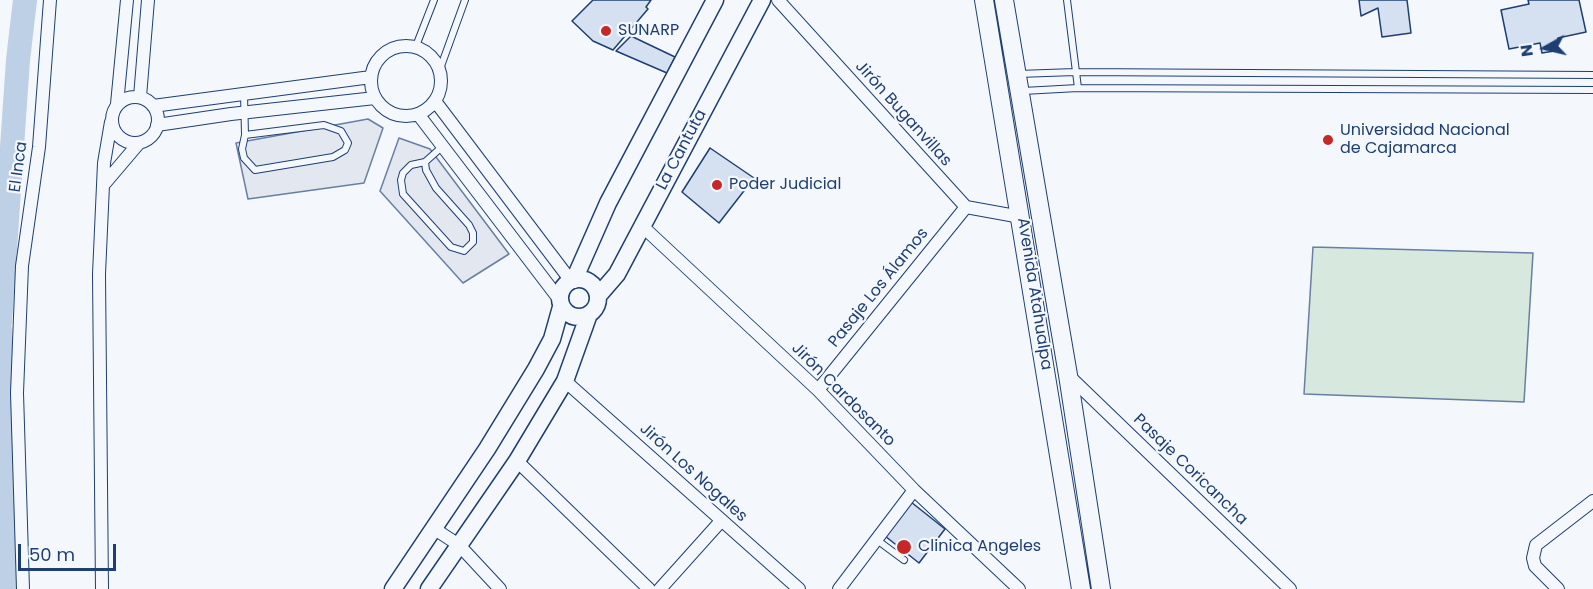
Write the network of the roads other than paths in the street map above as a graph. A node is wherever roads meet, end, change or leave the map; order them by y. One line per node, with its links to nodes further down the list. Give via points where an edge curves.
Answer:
1 (50, 0): 54 (street, El Inca, via 39,147 21,278 17,393)
2 (127, 0): 25 (street)
3 (148, 0): 22 (street)
4 (434, 0): 12 (lane)
5 (465, 0): 13 (lane)
6 (715, 0): 39 (street)
7 (762, 0): 38 (street, La Cantuta)
8 (778, 0): 36 (street, Jirón Buganvillas)
9 (984, 0): 17 (main road, Avenida Atahualpa)
10 (1004, 0): 18 (main road, Avenida Atahualpa)
11 (1067, 0): 14 (lane)
12 (416, 46): 13 (street, via 430,55); 16 (street, via 400,45 385,52 375,63)
13 (440, 69): 24 (street, via 441,86)
14 (1075, 72): 15 (lane); 18 (lane); 19 (lane)
15 (1593, 75)
16 (371, 77): 21 (street); 23 (street)
17 (997, 81): 18 (lane); 18 (lane); 37 (main road, Avenida Atahualpa)
18 (1017, 82): 19 (lane); 43 (main road, Avenida Atahualpa)
19 (1078, 88): 20 (lane)
20 (1593, 90)
21 (244, 94): 26 (street); 27 (lane)
22 (140, 97): 25 (street, via 128,97); 26 (street)
23 (375, 98): 27 (street); 28 (street, via 394,114)
24 (435, 101): 28 (street); 39 (street)
25 (117, 104): 29 (street)
26 (153, 106): 30 (street)
27 (244, 112): 30 (street); 31 (lane)
28 (418, 114): 33 (street)
29 (111, 122): 32 (street, via 121,138); 35 (street)
30 (157, 125): 32 (street, via 151,137)
31 (245, 135): 31 (lane, via 324,125 341,131 348,143 345,150 333,157 262,171 255,170 244,159)
32 (139, 143): 35 (street)
33 (443, 146): 34 (lane); 41 (street)
34 (425, 162): 34 (lane, via 430,181 473,234 473,242 464,251 451,247 403,194 403,173 411,165)
35 (105, 183): 55 (street, via 99,274)
36 (966, 207): 37 (street); 45 (street, Pasaje Los Álamos)
37 (1022, 217): 64 (main road, Avenida Atahualpa)
38 (641, 225): 40 (street, La Cantuta, via 617,274); 45 (street, Jirón Cardosanto)
39 (572, 280): 40 (street, via 592,285); 41 (street, via 564,286)
40 (598, 296): 42 (street, La Cantuta)
41 (560, 303): 42 (street, via 565,312 577,318); 50 (street, via 552,339 536,369 488,449)
42 (589, 314): 44 (street, La Cantuta)
43 (1068, 375): 65 (main road, Avenida Atahualpa); 66 (street, Pasaje Coricancha)
44 (565, 381): 46 (street, La Cantuta); 49 (street, Jirón Los Nogales)
45 (818, 390): 47 (street, Jirón Cardosanto)
46 (517, 461): 52 (street, La Cantuta); 59 (street)
47 (914, 490): 51 (street); 63 (street, Jirón Cardosanto)
48 (1593, 501): 67 (street, via 1536,545 1536,566)
49 (721, 521): 60 (street); 61 (street, Jirón Los Nogales)
50 (433, 528): 52 (street); 56 (street)
51 (876, 539): 53 (lane); 62 (street)
52 (459, 545): 57 (street, La Cantuta); 58 (street)
53 (904, 560)
54 (23, 589)
55 (102, 589)
56 (393, 589)
57 (429, 589)
58 (500, 589)
59 (649, 589)
60 (660, 589)
61 (798, 589)
62 (839, 589)
63 (1019, 589)
64 (1081, 589)
65 (1101, 589)
66 (1290, 589)
67 (1558, 589)

